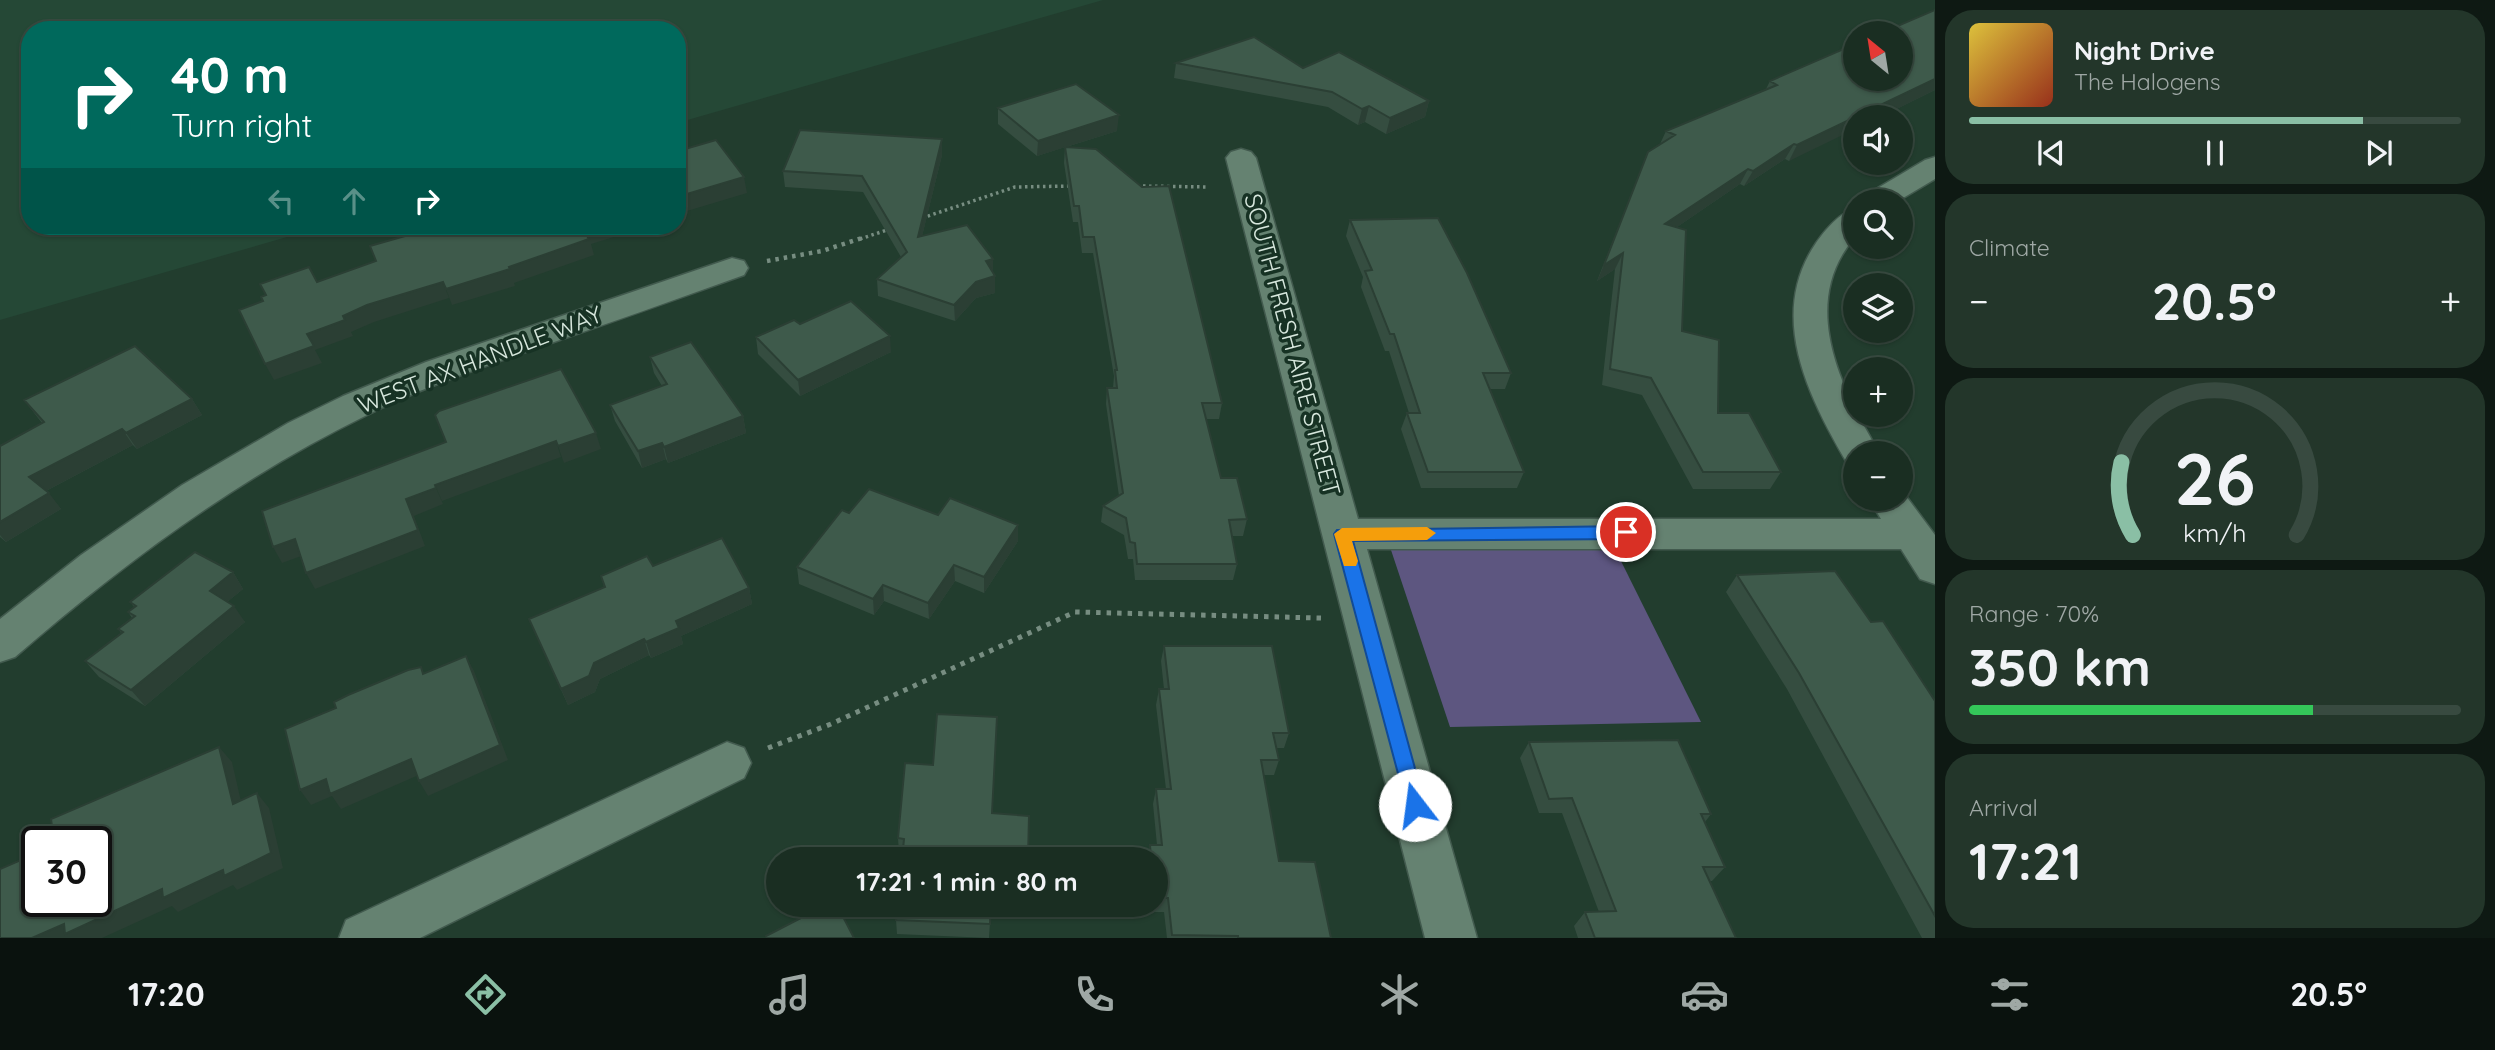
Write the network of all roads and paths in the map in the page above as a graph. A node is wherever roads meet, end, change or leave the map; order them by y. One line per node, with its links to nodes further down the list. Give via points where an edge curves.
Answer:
1 (1241, 158): 14 (street, SOUTH FRESH AIRE STREET)
2 (1935, 166): 6 (street)
3 (1085, 186): 7 (path, via 1015,187)
4 (1124, 186): 5 (path)
5 (1202, 187)
6 (1897, 189)
7 (912, 221)
8 (900, 225): 10 (path)
9 (1843, 228): 12 (street, via 1808,291 1808,322 1814,356 1833,406)
10 (805, 254)
11 (732, 268): 18 (street, WEST AX HANDLE WAY, via 413,380 326,420 232,470 145,527 65,587)
12 (1853, 441)
13 (1897, 511): 15 (street)
14 (1342, 534): 15 (street); 21 (street, SOUTH FRESH AIRE STREET)
15 (1912, 534): 16 (street)
16 (1935, 568)
17 (1320, 618): 19 (path, via 1075,612 831,724)
18 (0, 644)
19 (727, 763): 20 (street)
20 (365, 938)
21 (1451, 938)

